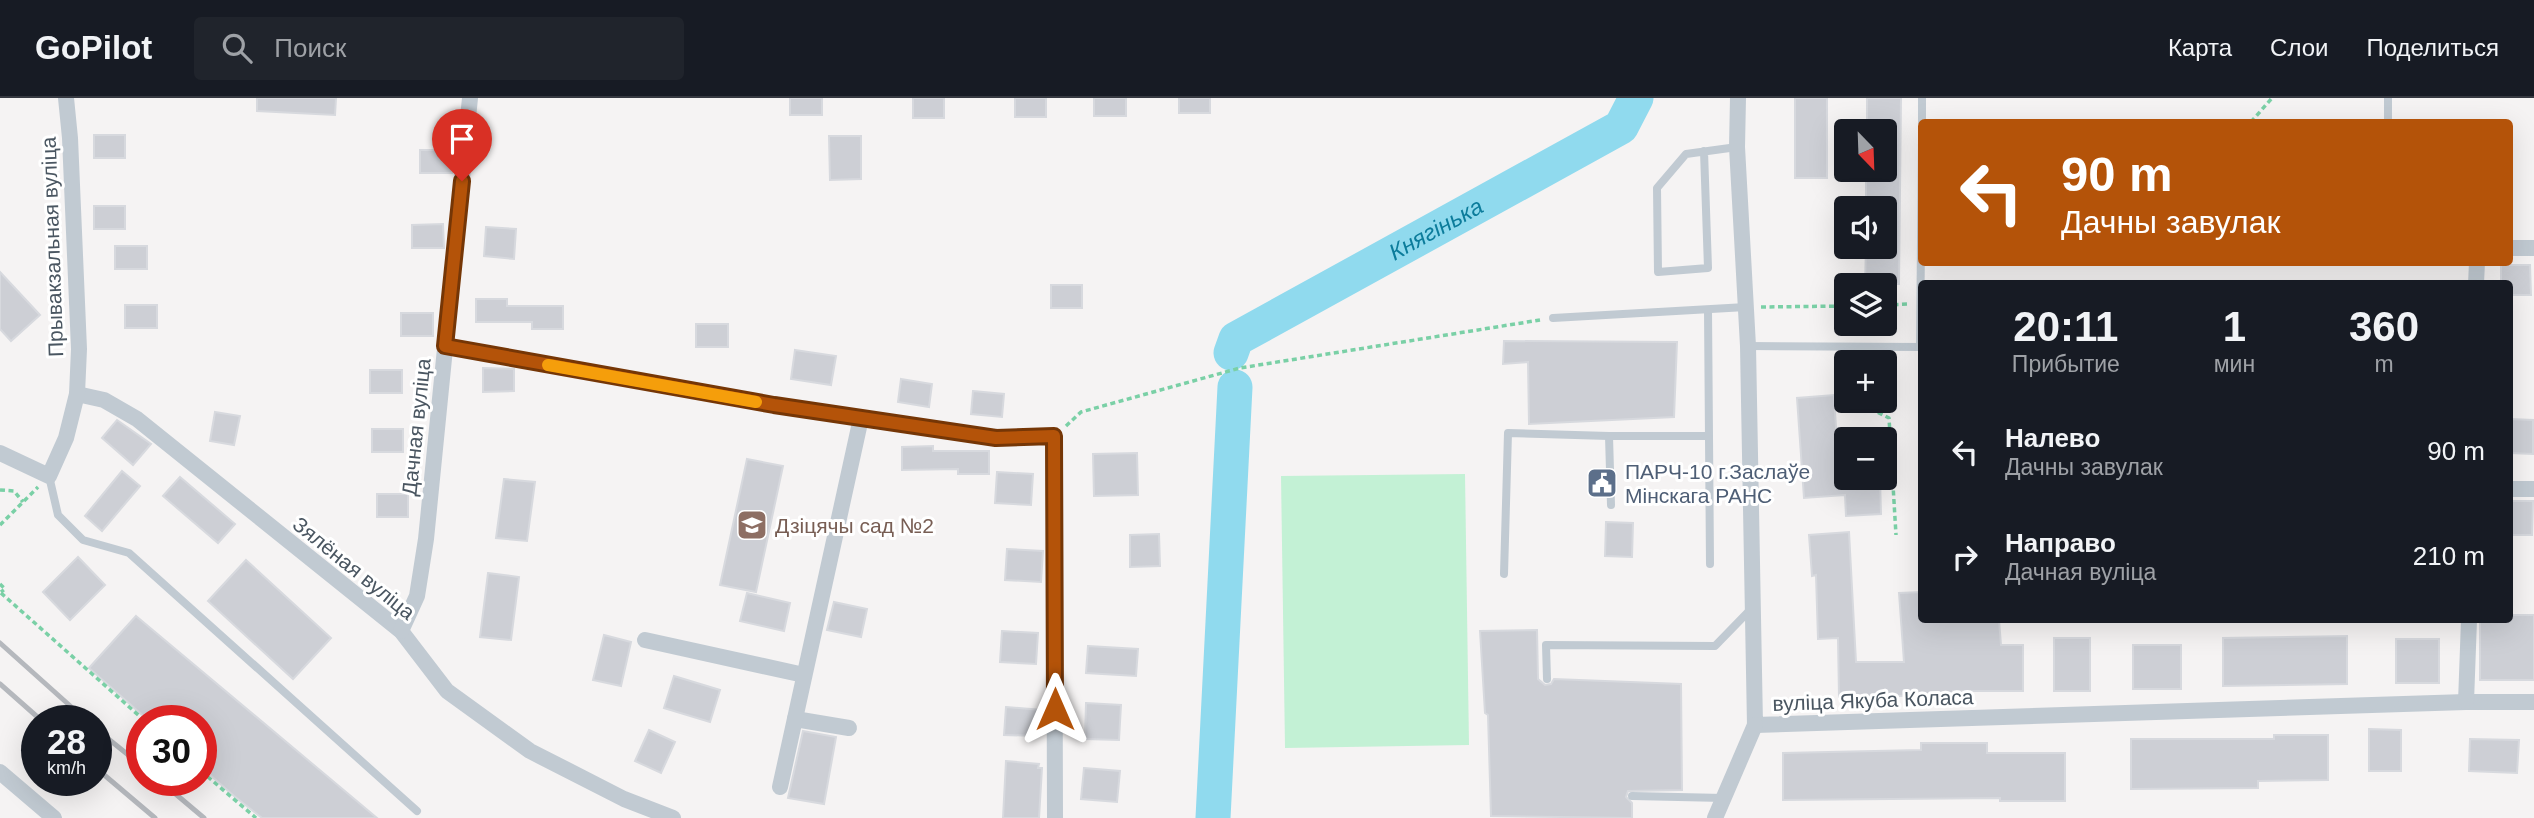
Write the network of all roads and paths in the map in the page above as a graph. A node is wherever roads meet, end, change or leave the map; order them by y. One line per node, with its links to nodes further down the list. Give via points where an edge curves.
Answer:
1 (66, 98): 23 (street, Прывакзальная вуліца, via 79,349)
2 (470, 98): 20 (street, Дачная вуліца)
3 (1738, 98): 10 (street, вуліца Якуба Коласа)
4 (1922, 98): 7 (lane)
5 (2272, 98): 8 (path)
6 (2388, 98): 9 (lane)
7 (1922, 119)
8 (2254, 119)
9 (2388, 119)
10 (1737, 147): 11 (lane); 17 (street, вуліца Якуба Коласа)
11 (1704, 151): 11 (lane, via 1686,154 1657,188 1658,272 1708,268)
12 (2513, 248): 13 (street)
13 (2534, 248)
14 (1911, 297): 15 (path, via 1910,304)
15 (1897, 305)
16 (1834, 306): 17 (path)
17 (1746, 307): 18 (lane); 21 (street, вуліца Якуба Коласа)
18 (1708, 310): 19 (lane); 28 (lane)
19 (1553, 318): 26 (path, via 1240,368 1081,412)
20 (445, 346): 25 (street); 44 (street, Дачная вуліца, via 425,551 417,596)
21 (1748, 346): 22 (lane); 42 (street, вуліца Якуба Коласа)
22 (1918, 347)
23 (77, 394): 30 (street, Прывакзальная вуліца, via 66,438); 44 (street, Зялёная вуліца, via 104,400 137,419)
24 (1879, 413): 37 (path, via 1889,418)
25 (860, 418): 26 (street, via 996,438); 46 (street)
26 (1054, 436): 63 (street)
27 (1609, 436): 28 (lane); 35 (lane); 39 (lane, via 1508,433)
28 (1708, 436): 38 (lane)
29 (0, 453): 30 (street)
30 (49, 476): 34 (path); 59 (lane, via 58,515 83,540 129,553)
31 (2513, 489): 32 (street)
32 (2534, 489)
33 (0, 491): 34 (path, via 14,491)
34 (23, 502): 36 (path)
35 (1611, 505)
36 (0, 525)
37 (1896, 535)
38 (1710, 564)
39 (1504, 573)
40 (0, 584): 41 (path, via 5,589)
41 (0, 594): 50 (path)
42 (1753, 606): 47 (lane, via 1715,646 1546,645); 52 (street, вуліца Якуба Коласа)
43 (2469, 623): 48 (street)
44 (401, 631): 62 (street, Зялёная вуліца, via 447,691 530,751 624,799)
45 (645, 640): 46 (street)
46 (804, 675): 51 (street)
47 (1547, 679)
48 (2466, 702): 49 (street, вуліца Якуба Коласа); 52 (street, вуліца Якуба Коласа)
49 (2534, 702)
50 (127, 705)
51 (795, 719): 53 (street); 56 (street)
52 (1755, 725): 58 (street)
53 (849, 728)
54 (0, 772): 60 (street)
55 (217, 785): 61 (path)
56 (780, 787)
57 (1632, 796): 58 (lane)
58 (1724, 798): 64 (street)
59 (417, 811)
60 (54, 818)
61 (256, 818)
62 (673, 818)
63 (1055, 818)
64 (1715, 818)

